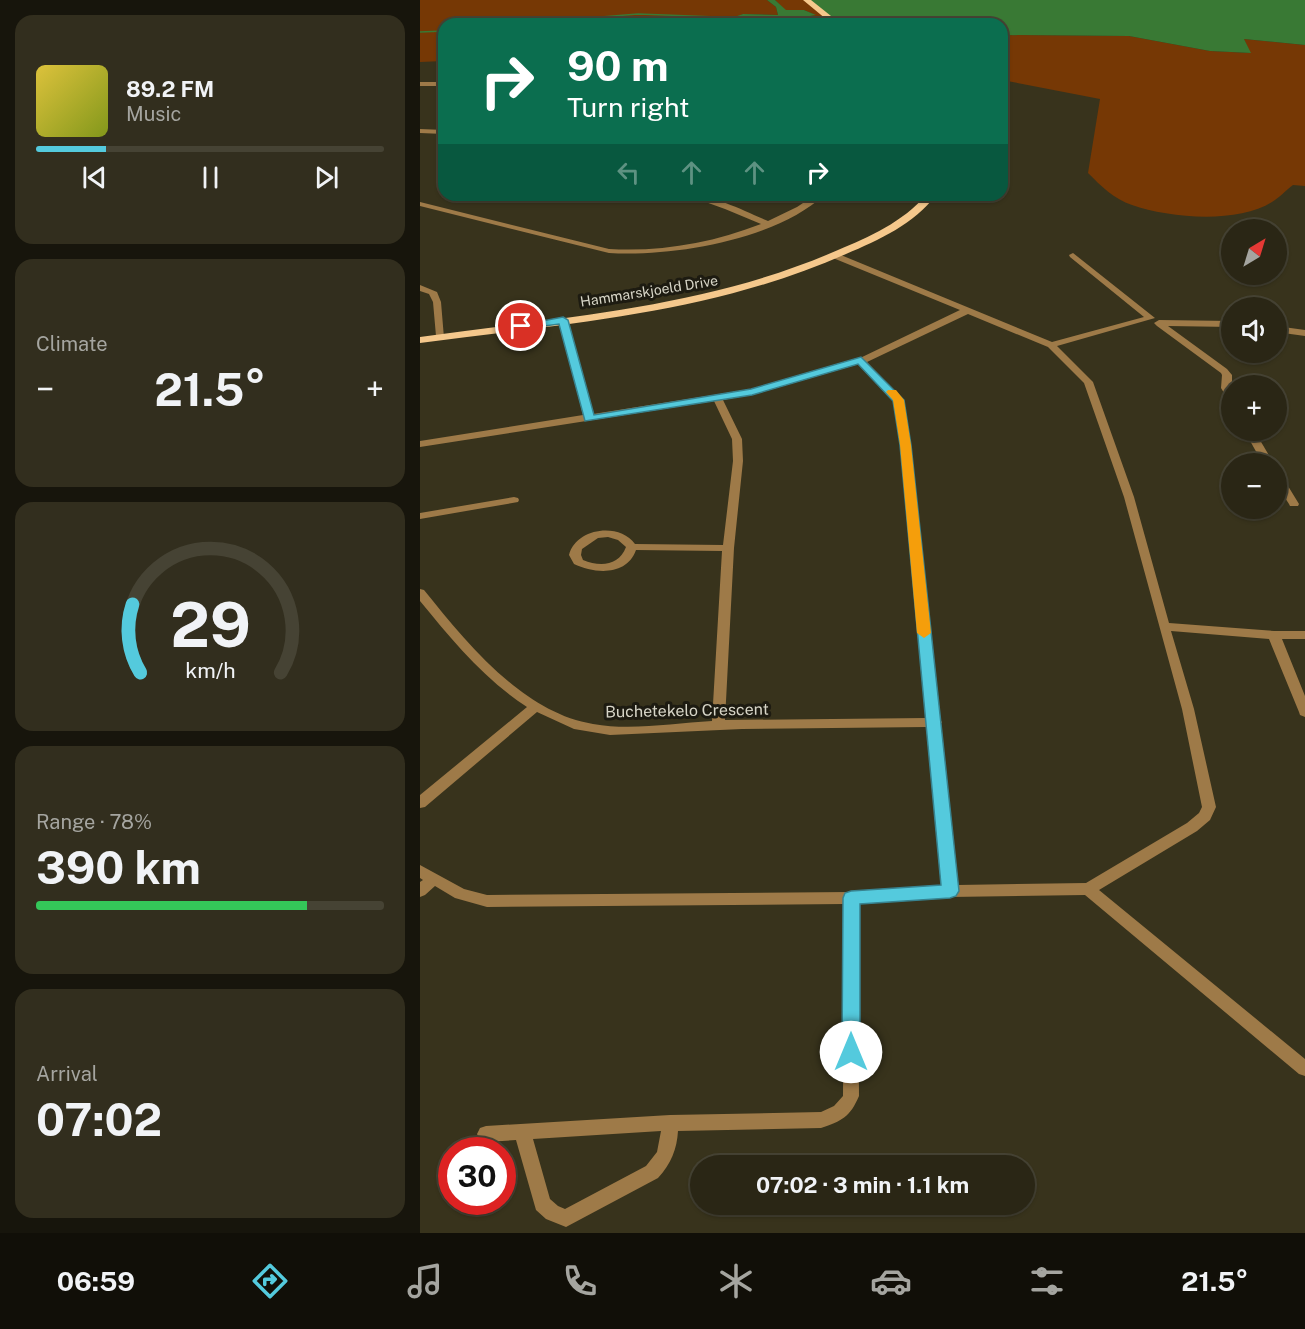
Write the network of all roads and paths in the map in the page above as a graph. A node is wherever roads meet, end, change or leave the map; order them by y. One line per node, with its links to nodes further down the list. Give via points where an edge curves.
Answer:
1 (807, 0): 2 (main road)
2 (830, 18)
3 (420, 84): 4 (street)
4 (438, 84)
5 (420, 131): 6 (street)
6 (438, 132)
7 (709, 201): 11 (street)
8 (813, 201): 11 (street)
9 (924, 201): 13 (main road, Hammarskjoeld Drive, via 900,223)
10 (420, 204): 11 (street, via 633,254 685,248)
11 (767, 224)
12 (1073, 255): 16 (street)
13 (836, 256): 15 (street); 17 (main road, Hammarskjoeld Drive, via 785,278 745,289 687,302)
14 (420, 288): 22 (street, via 433,292)
15 (968, 310): 24 (street); 25 (street)
16 (1150, 318): 18 (street); 24 (street)
17 (563, 320): 22 (main road, Hammarskjoeld Drive); 28 (street)
18 (1160, 324): 19 (street); 26 (street)
19 (1221, 324)
20 (1287, 331): 21 (street)
21 (1305, 333)
22 (441, 336): 23 (main road, Hammarskjoeld Drive)
23 (420, 339)
24 (1051, 345): 37 (street, via 1088,382 1129,497)
25 (861, 360): 27 (street, via 752,392); 42 (street, via 898,400)
26 (1227, 375)
27 (717, 398): 28 (street); 35 (street, via 737,439)
28 (589, 419): 29 (street)
29 (420, 444)
30 (1287, 493): 32 (street)
31 (514, 500): 33 (street)
32 (1294, 504)
33 (420, 516)
34 (632, 547): 34 (street, via 623,562 606,568 587,567 575,555 584,540 601,535 620,536); 35 (street)
35 (728, 548): 43 (street)
36 (420, 593): 40 (street, Buchetekelo Crescent, via 490,676)
37 (1164, 627): 38 (street); 47 (street, via 1188,709 1209,807 1192,827)
38 (1274, 635): 39 (street); 41 (street)
39 (1305, 635)
40 (536, 706): 43 (street, Buchetekelo Crescent, via 579,726 610,731); 44 (street)
41 (1305, 712)
42 (934, 722): 43 (street, Buchetekelo Crescent); 49 (street)
43 (718, 725)
44 (420, 803)
45 (420, 871): 46 (street)
46 (434, 879): 48 (street); 50 (street, via 460,894 487,901)
47 (1088, 889): 49 (street); 51 (street)
48 (420, 891)
49 (950, 891): 50 (street)
50 (851, 898): 52 (street, via 851,1096 846,1108 821,1120)
51 (1305, 1069)
52 (670, 1123): 53 (street); 53 (street, via 669,1149 663,1162 652,1172 566,1218 542,1204)
53 (523, 1133): 54 (street)
54 (486, 1134)

